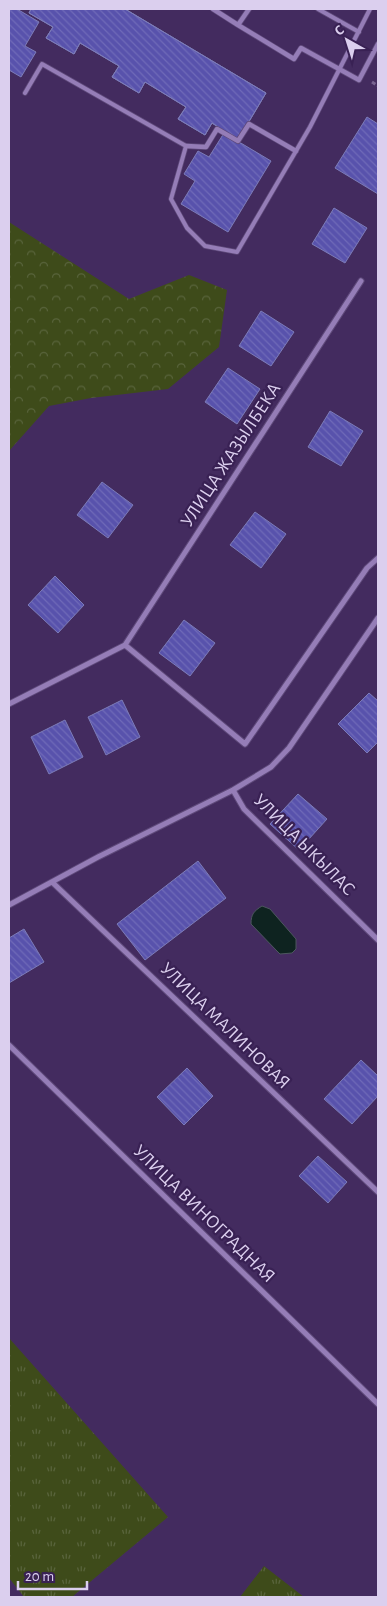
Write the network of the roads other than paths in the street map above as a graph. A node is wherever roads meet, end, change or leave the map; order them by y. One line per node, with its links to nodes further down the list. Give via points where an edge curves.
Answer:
1 (212, 9): 5 (street)
2 (249, 9): 5 (street)
3 (318, 9): 6 (lane)
4 (370, 9): 6 (lane)
5 (238, 25): 8 (street, via 294,59 301,48)
6 (359, 32): 8 (lane)
7 (378, 44): 8 (street, via 358,80)
8 (340, 70): 11 (lane)
9 (25, 93): 10 (lane, via 42,64)
10 (186, 146): 11 (street, via 206,147 217,129 238,141 249,124); 11 (lane, via 171,199 187,228 205,246 237,252)
11 (296, 151)
12 (361, 281): 15 (street, УЛИЦА ЖАЗЫЛБЕКА)
13 (378, 558): 15 (street, via 367,568 245,744)
14 (378, 618): 17 (street, via 290,748 271,767)
15 (125, 645): 16 (street)
16 (9, 704)
17 (233, 790): 18 (street); 20 (street, УЛИЦА ЫКЫЛАС, via 244,810)
18 (52, 882): 19 (street); 22 (street, УЛИЦА МАЛИНОВАЯ)
19 (9, 905)
20 (378, 940)
21 (9, 1045): 23 (street, УЛИЦА ВИНОГРАДНАЯ)
22 (378, 1192)
23 (378, 1404)

